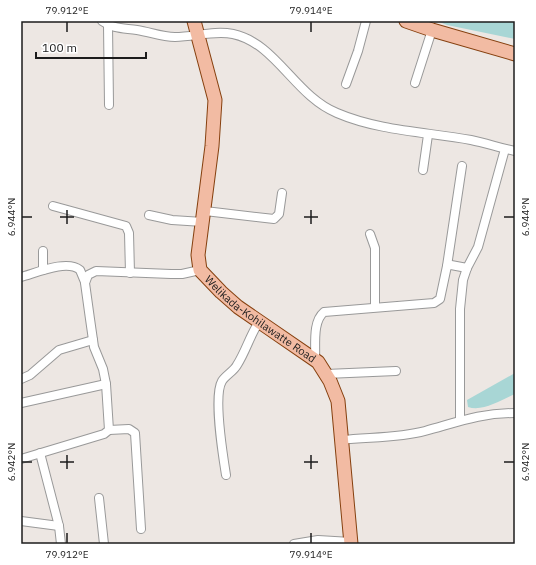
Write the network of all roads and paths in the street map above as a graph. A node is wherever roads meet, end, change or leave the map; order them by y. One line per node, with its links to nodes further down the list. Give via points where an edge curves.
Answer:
1 (194, 21): 6 (main road, Welikada-Kohilawatte Road)
2 (366, 21): 9 (street)
3 (406, 21): 5 (main road)
4 (105, 23): 6 (street, via 117,29 157,35); 10 (street)
5 (432, 30): 7 (main road); 8 (street)
6 (197, 35): 11 (street, via 218,33 246,38 265,51 307,94 332,111 352,119); 19 (main road, Welikada-Kohilawatte Road, via 215,100)
7 (515, 54)
8 (415, 83)
9 (346, 84)
10 (109, 105)
11 (428, 135): 12 (street, via 470,140); 15 (street)
12 (505, 149): 13 (street); 23 (street, via 478,247)
13 (515, 151)
14 (462, 166): 22 (street)
15 (423, 170)
16 (282, 193): 19 (street, via 279,214 274,219)
17 (53, 206): 26 (street, via 126,226)
18 (149, 215): 19 (street, via 172,220)
19 (204, 216): 25 (main road, Welikada-Kohilawatte Road, via 198,255)
20 (370, 234): 29 (street, via 375,248)
21 (43, 251): 24 (street)
22 (447, 266): 23 (street); 29 (street, via 438,301)
23 (467, 268): 39 (street, via 460,309)
24 (43, 270): 27 (street); 28 (street, via 72,265 80,270)
25 (200, 270): 26 (street, via 182,274); 30 (main road, Welikada-Kohilawatte Road, via 221,292)
26 (130, 273): 28 (street, via 96,272 88,275)
27 (21, 277)
28 (85, 283): 31 (street)
29 (375, 307): 32 (street, via 330,311 320,316 317,322)
30 (259, 322): 32 (main road, Welikada-Kohilawatte Road); 44 (street, via 250,334 237,366 222,381 219,390 220,436)
31 (93, 340): 35 (street, via 59,350 30,375); 36 (street)
32 (315, 360): 34 (main road, Welikada-Kohilawatte Road)
33 (396, 371): 34 (street)
34 (326, 374): 41 (main road, Welikada-Kohilawatte Road, via 338,400)
35 (21, 379)
36 (106, 384): 37 (street); 40 (street)
37 (21, 403)
38 (515, 413): 39 (street, via 486,414)
39 (460, 420): 41 (street, via 424,431)
40 (109, 430): 42 (street, via 104,434); 48 (street, via 129,429 134,433)
41 (342, 440): 49 (main road, Welikada-Kohilawatte Road)
42 (40, 453): 43 (street); 47 (street)
43 (21, 459)
44 (226, 475)
45 (99, 498): 51 (street)
46 (21, 521): 47 (street)
47 (59, 526): 50 (street)
48 (141, 529)
49 (351, 543): 52 (street, via 318,540)
50 (61, 544)
51 (104, 544)
52 (294, 544)

